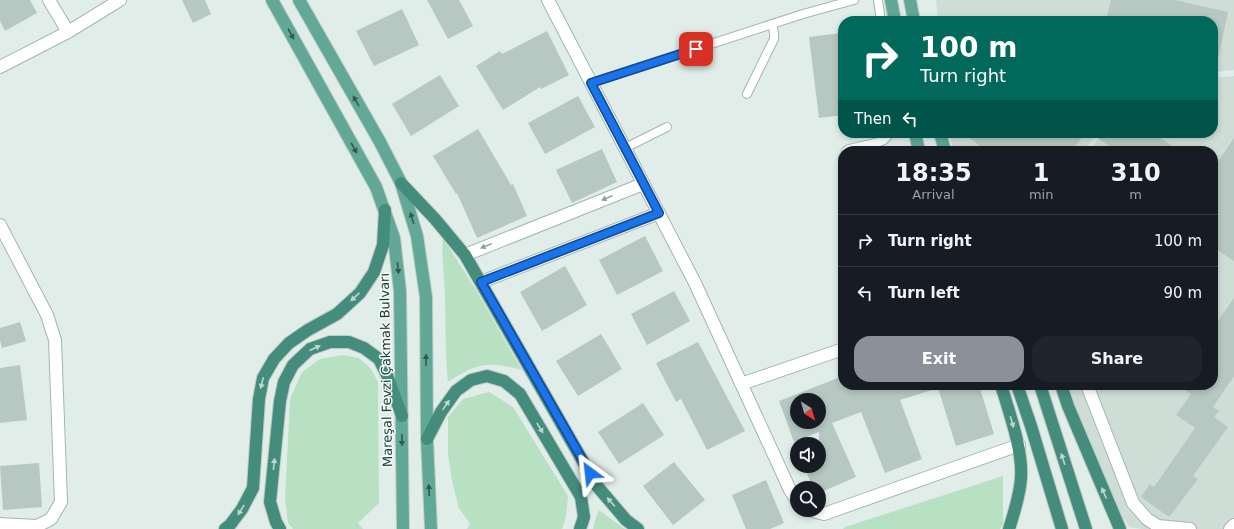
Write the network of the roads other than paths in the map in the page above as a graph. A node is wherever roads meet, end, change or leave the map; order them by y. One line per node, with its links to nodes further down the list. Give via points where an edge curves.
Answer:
1 (49, 0): 14 (street)
2 (120, 0): 14 (street)
3 (272, 0): 24 (main road, Mareşal Fevzi Çakmak Bulvarı, one-way to 24, via 376,187)
4 (299, 0): 22 (main road, one-way to 4)
5 (548, 0): 16 (street)
6 (854, 0): 13 (lane)
7 (878, 0): 10 (lane)
8 (891, 0): 11 (main road)
9 (910, 0): 12 (main road)
10 (880, 16)
11 (893, 16)
12 (913, 16)
13 (772, 24): 16 (lane); 17 (lane, via 774,39)
14 (68, 32): 15 (street)
15 (0, 67)
16 (591, 83): 21 (street)
17 (747, 94)
18 (667, 127): 21 (lane)
19 (886, 138): 20 (lane)
20 (862, 146)
21 (625, 148): 23 (street)
22 (401, 183): 27 (highway); 37 (main road, one-way to 22, via 426,298 417,236)
23 (643, 184): 25 (street); 27 (street, one-way to 27)
24 (384, 210): 36 (main road, Mareşal Fevzi Çakmak Bulvarı, one-way to 36, via 394,238 400,291); 44 (highway, one-way to 44, via 383,245 374,272 360,293 337,314 289,343 274,359 263,378 259,399 253,488 242,509)
25 (659, 213): 28 (street); 30 (street, via 695,283)
26 (0, 225): 41 (street, via 47,315 55,340 62,502 51,519 37,526)
27 (465, 255): 28 (highway)
28 (481, 282): 49 (highway, one-way to 28, via 626,520 597,486)
29 (838, 351): 30 (street)
30 (741, 384): 39 (street)
31 (1002, 390): 38 (highway, one-way to 38)
32 (1019, 390): 51 (highway)
33 (1042, 390): 43 (highway, one-way to 33)
34 (1063, 390): 52 (highway, one-way to 34)
35 (1089, 390): 53 (street, via 1133,503 1147,519 1158,526)
36 (402, 416): 45 (highway, one-way to 36, via 270,502 280,401 284,382 293,364 310,350 330,342 349,342 364,348 380,360); 46 (main road, Mareşal Fevzi Çakmak Bulvarı, one-way to 46)
37 (427, 438): 47 (main road, one-way to 37); 48 (highway, one-way to 48, via 456,391 470,380 487,376 504,381 520,394 581,497 584,518)
38 (1019, 446): 40 (street); 50 (highway, via 1022,478)
39 (790, 490)
40 (826, 513)
41 (0, 524)
42 (1234, 525): 54 (street)
43 (1085, 526)
44 (225, 529)
45 (280, 529)
46 (403, 529)
47 (431, 529)
48 (580, 529)
49 (638, 529)
50 (1009, 529)
51 (1062, 529)
52 (1120, 529)
53 (1190, 529)
54 (1230, 529)

